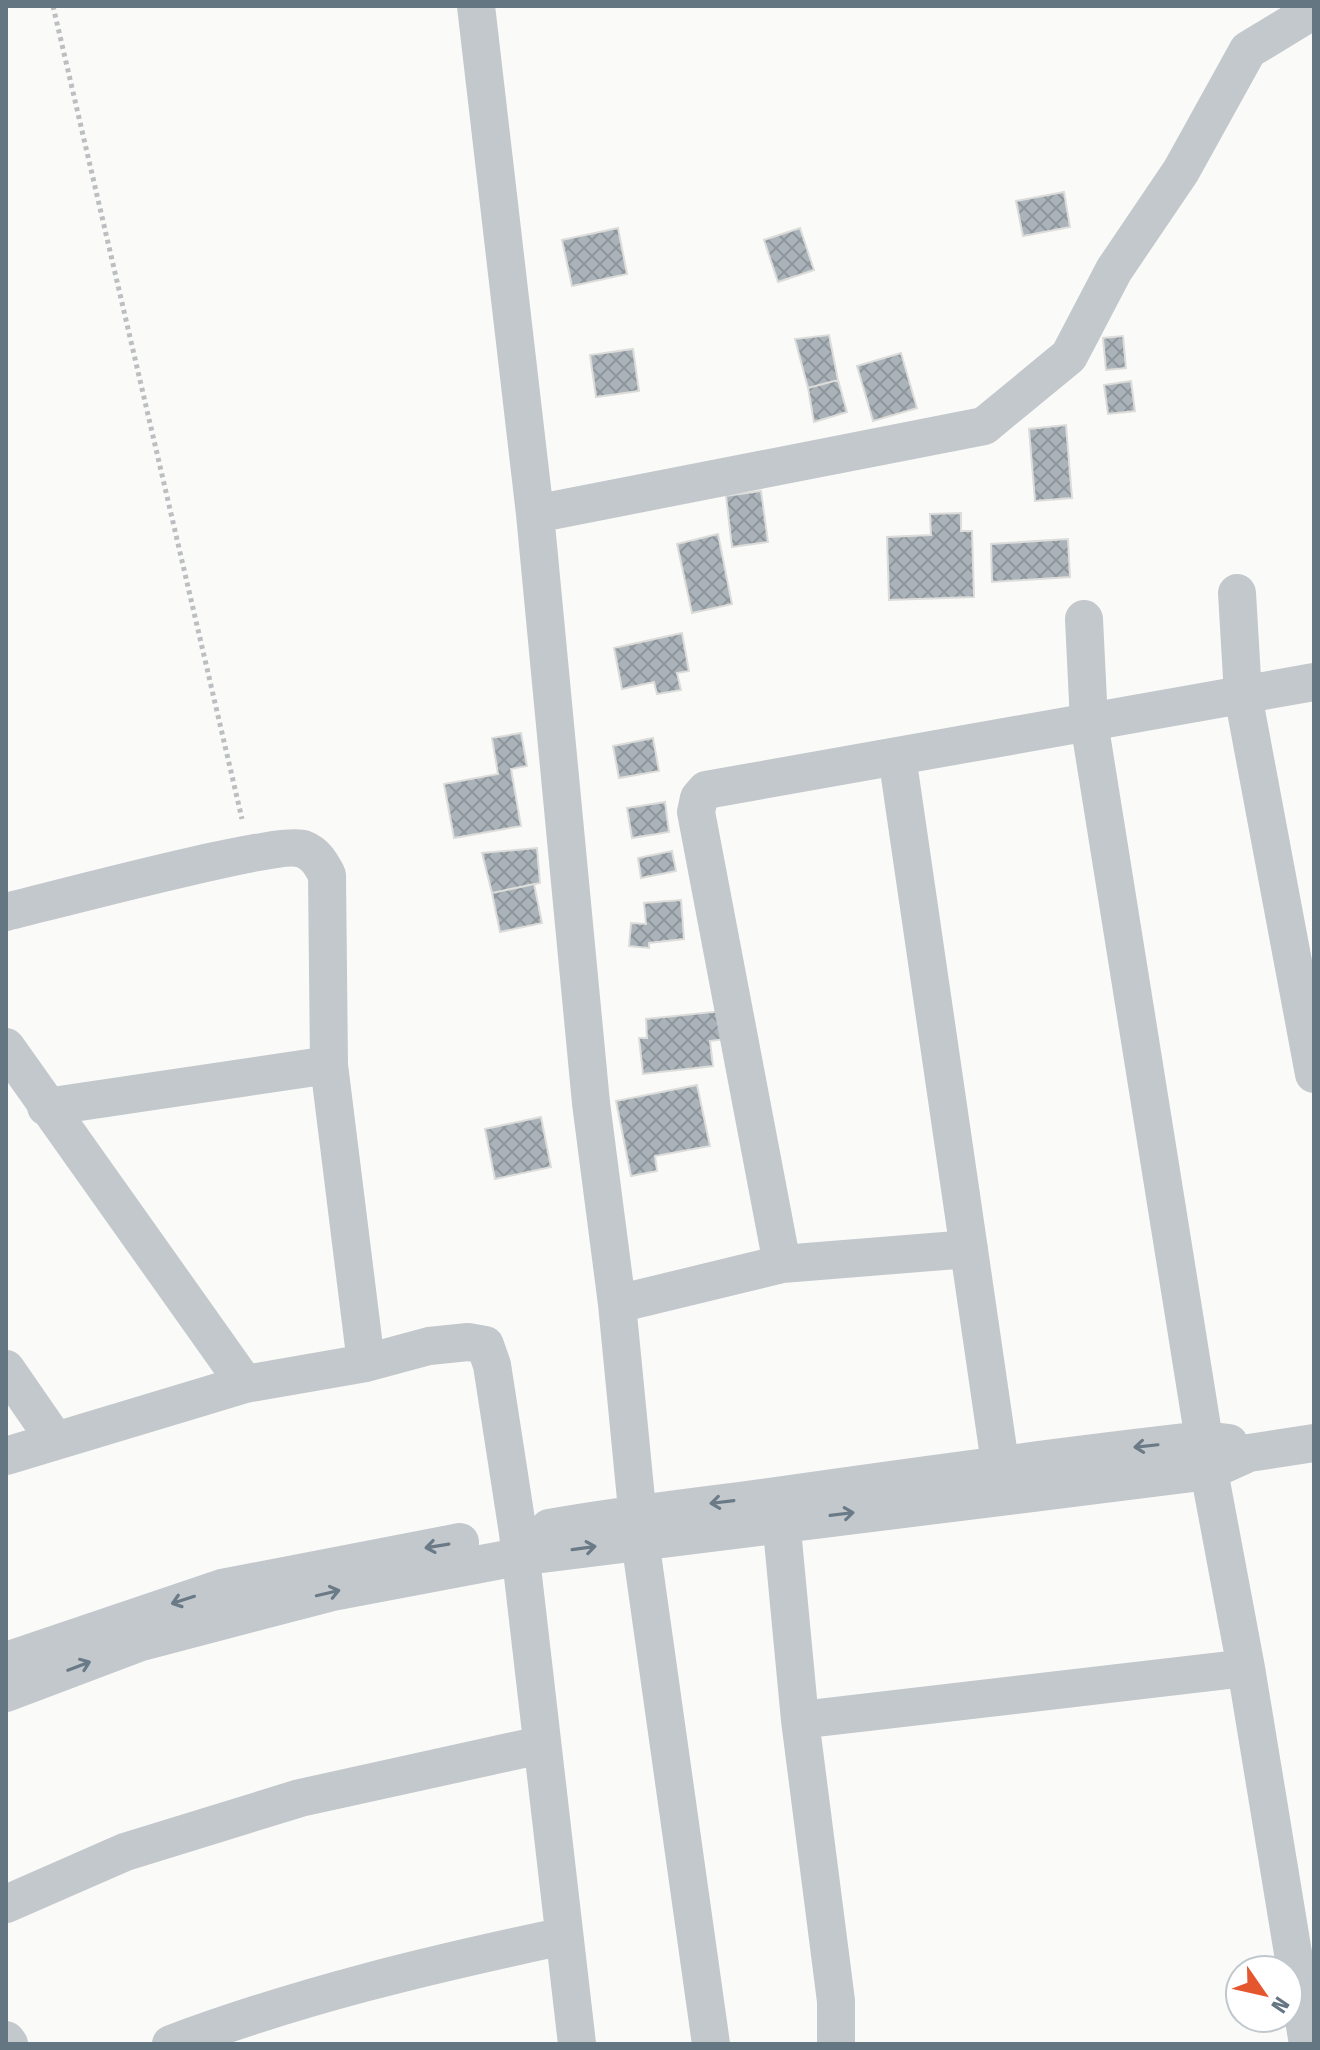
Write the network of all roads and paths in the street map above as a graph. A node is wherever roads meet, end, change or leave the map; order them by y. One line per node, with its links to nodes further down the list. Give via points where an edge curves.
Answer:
1 (53, 6): 11 (path)
2 (476, 6): 4 (street)
3 (1314, 10): 4 (street, via 1248,50 1181,171 1114,270 1069,356 984,426)
4 (535, 514): 19 (street, via 591,1103)
5 (1237, 593): 8 (street)
6 (1084, 619): 9 (street)
7 (1314, 682): 8 (street)
8 (1243, 695): 9 (street); 15 (street)
9 (1089, 722): 10 (street); 25 (street)
10 (897, 756): 17 (street); 18 (street, via 706,790 699,798 696,812)
11 (252, 854): 12 (street); 14 (street, via 300,848 317,857 327,875)
12 (6, 912)
13 (6, 1047): 16 (street)
14 (329, 1065): 16 (street); 20 (street)
15 (1314, 1074)
16 (46, 1107): 22 (street)
17 (969, 1249): 18 (street); 27 (street)
18 (782, 1264): 19 (street)
19 (617, 1304): 29 (street)
20 (366, 1363): 22 (street); 30 (street, via 429,1346 485,1345)
21 (6, 1369): 23 (street)
22 (245, 1384): 23 (street)
23 (55, 1440): 26 (street)
24 (1314, 1443): 25 (street)
25 (1206, 1455): 27 (street, one-way to 27); 28 (street, one-way to 25); 32 (street)
26 (6, 1456)
27 (1000, 1463): 28 (street)
28 (779, 1508): 29 (street); 34 (street)
29 (640, 1526): 30 (street); 40 (street)
30 (518, 1545): 31 (street, one-way to 31, via 372,1556 222,1588); 33 (street, one-way to 30, via 141,1642); 35 (street)
31 (6, 1661)
32 (1246, 1668): 34 (street); 42 (street)
33 (6, 1693)
34 (800, 1720): 41 (street, via 836,2001)
35 (541, 1745): 36 (street, via 300,1798 125,1852); 37 (street)
36 (6, 1904)
37 (564, 1936): 38 (street, via 394,1972); 39 (street)
38 (171, 2044)
39 (577, 2044)
40 (711, 2044)
41 (836, 2044)
42 (1308, 2044)

